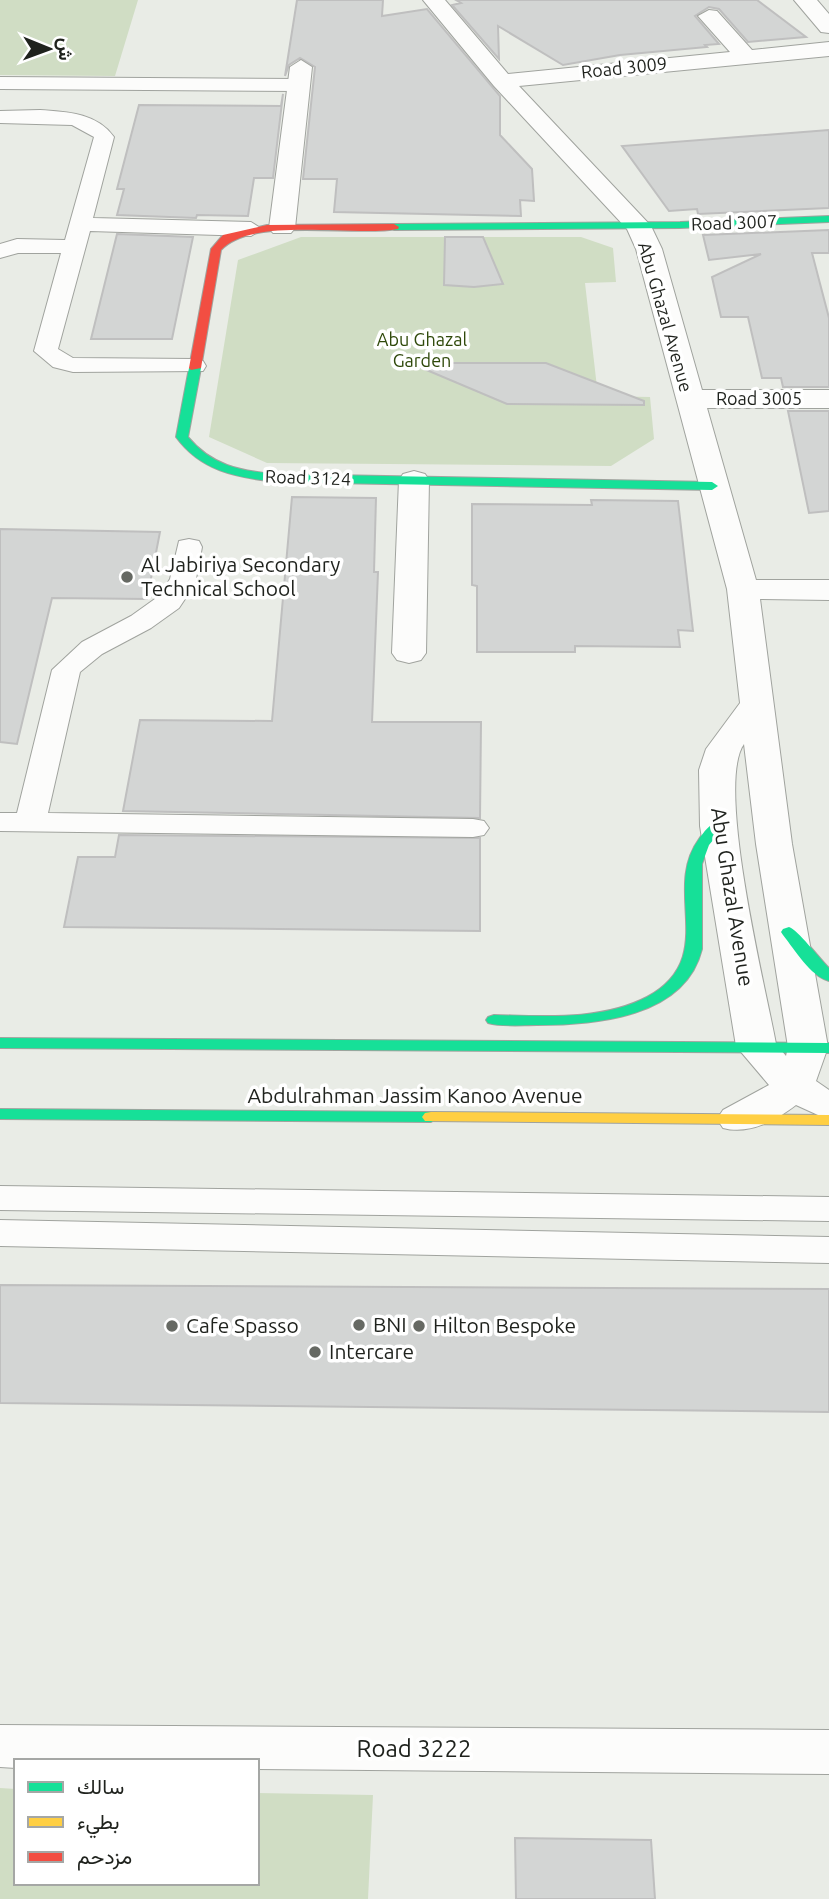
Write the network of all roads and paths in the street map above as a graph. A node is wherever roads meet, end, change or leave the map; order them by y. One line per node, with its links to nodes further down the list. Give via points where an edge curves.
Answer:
1 (434, 0): 9 (street, Abu Ghazal Avenue)
2 (805, 0): 4 (street)
3 (709, 16): 6 (street)
4 (829, 27)
5 (821, 49): 6 (street, Road 3009); 7 (street)
6 (746, 56): 9 (street, Road 3009)
7 (829, 68)
8 (300, 76): 10 (lane); 15 (street)
9 (502, 81): 14 (street, Abu Ghazal Avenue)
10 (0, 83)
11 (0, 117): 13 (lane, via 65,118 102,132 104,142)
12 (829, 219): 14 (street, Road 3007)
13 (82, 224): 16 (lane); 17 (lane)
14 (638, 226): 15 (street, Road 3124); 20 (street, Abu Ghazal Avenue, via 655,269)
15 (282, 228): 16 (street, Road 3124)
16 (251, 229): 19 (street, Road 3124, via 227,237 216,249)
17 (75, 247): 18 (lane, via 18,246); 19 (lane, via 46,351 51,357 86,366)
18 (0, 251)
19 (194, 366): 22 (street, Road 3124, via 182,437 192,455 211,466 275,478)
20 (688, 399): 21 (street, Road 3005); 23 (street, Abu Ghazal Avenue)
21 (829, 399)
22 (414, 480): 23 (street, Road 3124); 27 (street)
23 (712, 486): 25 (street, Abu Ghazal Avenue)
24 (189, 547): 29 (lane, via 183,580 170,601 83,653 66,670)
25 (743, 589): 26 (street); 28 (street, Abu Ghazal Avenue)
26 (829, 590)
27 (409, 653)
28 (756, 705): 30 (street, Abu Ghazal Avenue, via 723,749 717,769); 32 (street, Abu Ghazal Avenue)
29 (15, 822): 31 (lane)
30 (718, 826): 34 (street, via 695,849 695,943 678,980 635,1008 604,1016); 38 (street, Abu Ghazal Avenue)
31 (473, 828)
32 (789, 932): 33 (street); 39 (street, Abu Ghazal Avenue)
33 (829, 976)
34 (478, 1020)
35 (351, 1027): 37 (street)
36 (0, 1043): 37 (street)
37 (294, 1044): 38 (street)
38 (756, 1046): 39 (street); 40 (street, Abu Ghazal Avenue)
39 (818, 1048): 40 (street, Abu Ghazal Avenue)
40 (793, 1087): 41 (street, Abu Ghazal Avenue); 43 (street, via 770,1105)
41 (829, 1107)
42 (0, 1114): 43 (street, Abdulrahman Jassim Kanoo Avenue)
43 (738, 1119): 44 (street, Abdulrahman Jassim Kanoo Avenue)
44 (829, 1120)
45 (0, 1198): 46 (lane)
46 (829, 1209)
47 (0, 1233): 48 (lane)
48 (829, 1250)
49 (0, 1746): 50 (street, Road 3222)
50 (829, 1752)

